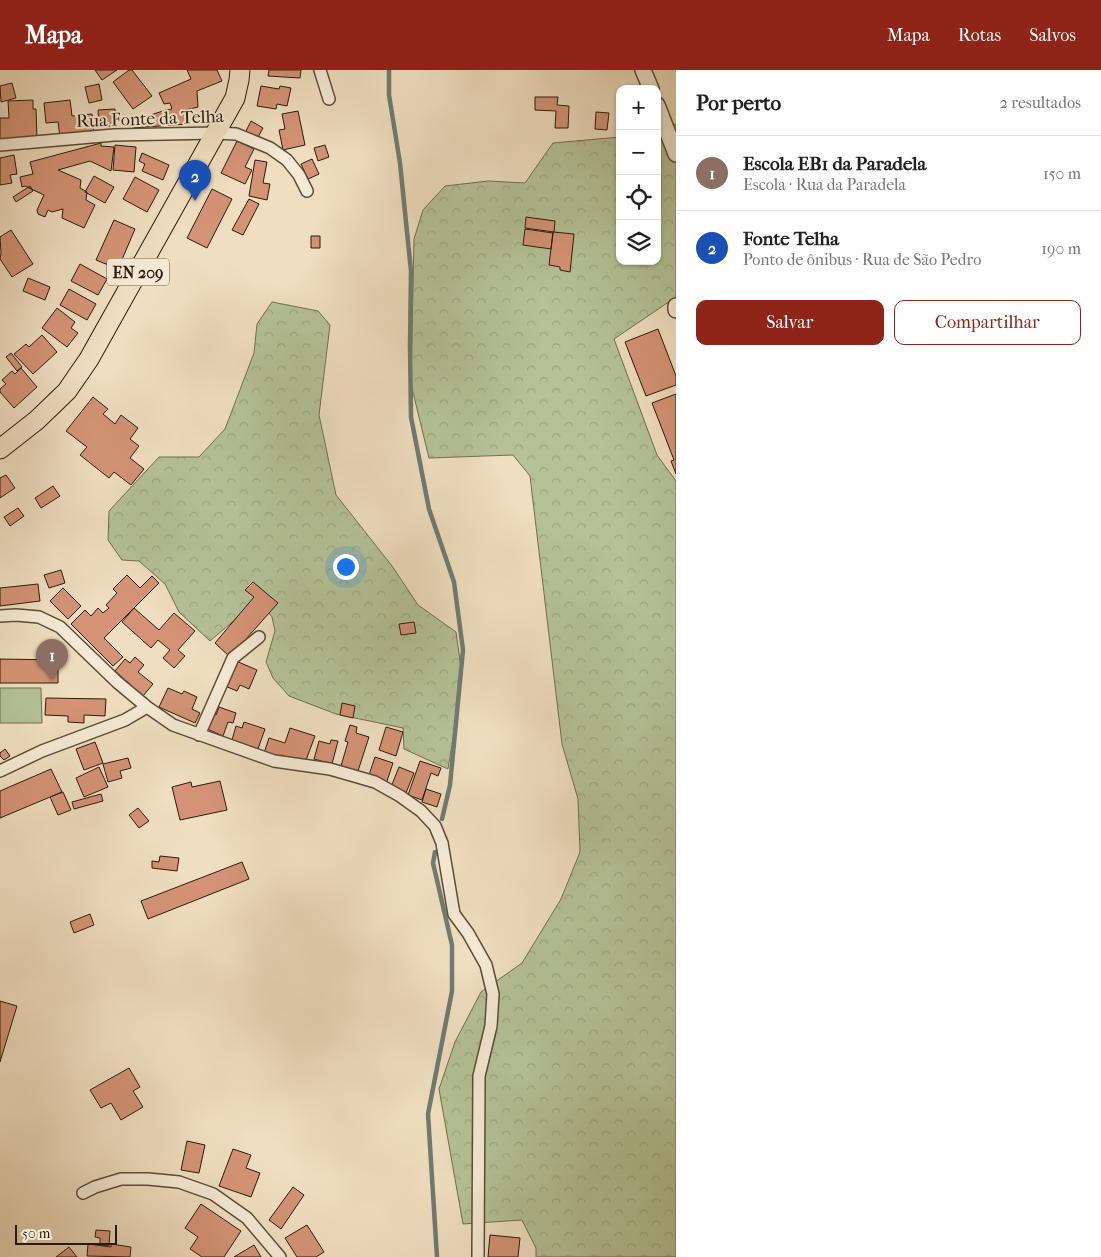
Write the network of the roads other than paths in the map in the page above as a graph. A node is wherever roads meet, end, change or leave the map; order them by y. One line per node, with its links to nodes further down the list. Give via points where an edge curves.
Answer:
1 (240, 70): 7 (main road, EN 209, via 235,98)
2 (320, 70): 5 (street)
3 (643, 70): 4 (street)
4 (649, 85)
5 (329, 99)
6 (661, 115): 9 (street)
7 (216, 133): 8 (street, Rua Fonte da Telha, via 114,135); 10 (street, Rua Fonte da Telha, via 236,134 270,148 287,160); 13 (main road, EN 209, via 90,359 67,391 37,420)
8 (0, 146)
9 (675, 149)
10 (307, 191)
11 (676, 306): 12 (street)
12 (676, 310)
13 (0, 448)
14 (0, 616): 16 (street, via 39,617 60,627)
15 (259, 638): 17 (street, via 234,658)
16 (147, 707): 17 (street, via 173,725); 18 (street, via 125,720 42,751)
17 (199, 735): 21 (street, via 274,761 330,769 376,782 414,806 435,826 442,842 454,914 486,965 493,994 491,1026 479,1076)
18 (0, 771)
19 (83, 1193): 20 (street, via 121,1179 178,1182 212,1194 247,1218)
20 (280, 1257)
21 (478, 1257)

